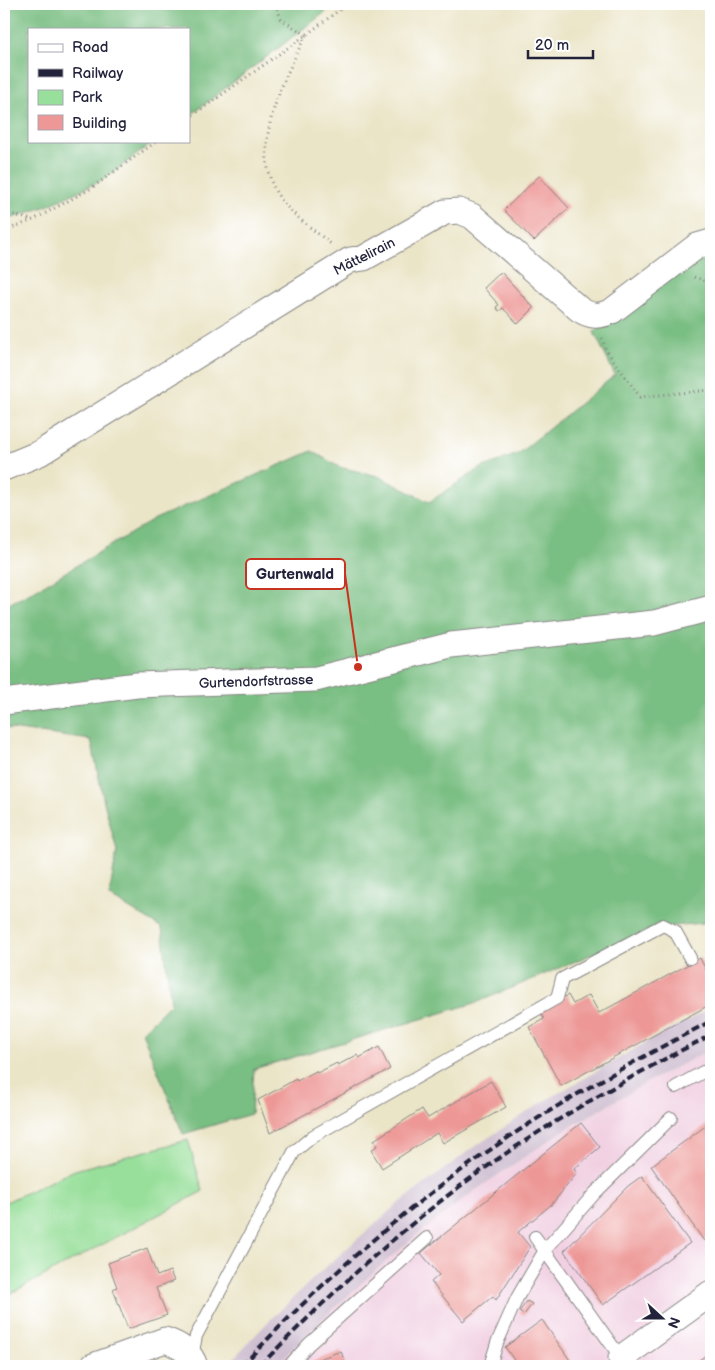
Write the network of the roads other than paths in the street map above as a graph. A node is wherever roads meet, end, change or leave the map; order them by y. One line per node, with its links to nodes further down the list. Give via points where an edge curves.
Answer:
1 (711, 242): 2 (street, Mättelirain, via 697,246 612,312 595,316 579,309 472,216 459,211 445,212 364,258 350,260 40,453)
2 (4, 468)
3 (711, 608): 4 (street, Gurtendorfstrasse, via 654,624 451,644 316,680 137,685)
4 (4, 702)
5 (690, 958): 13 (lane, via 676,931 663,925 562,979 557,998 313,1136 294,1152 196,1336)
6 (711, 1075): 7 (lane, via 703,1072)
7 (676, 1087)
8 (670, 1118): 11 (lane)
9 (535, 1237): 11 (lane)
10 (427, 1238): 16 (lane, via 309,1344)
11 (544, 1250): 14 (lane); 17 (lane, via 517,1298)
12 (711, 1293): 14 (street)
13 (193, 1361): 15 (street, via 179,1345 165,1340)
14 (623, 1362)
15 (94, 1366)
16 (289, 1366)
17 (490, 1366)

